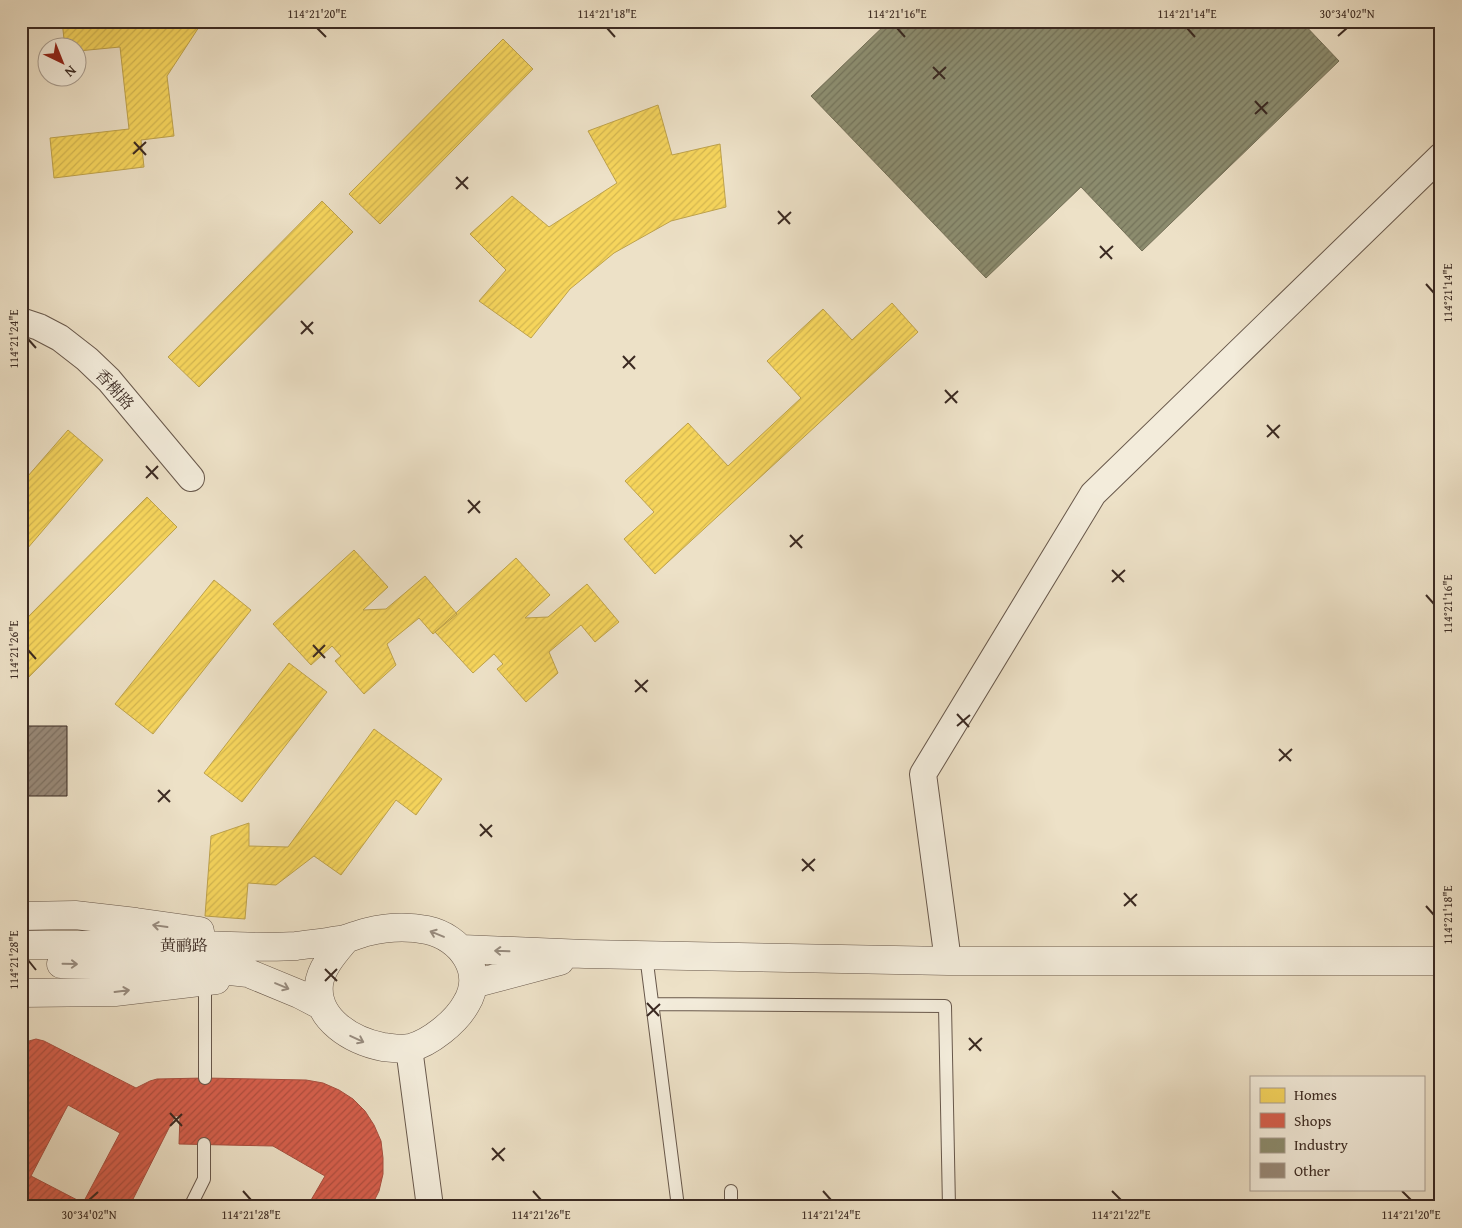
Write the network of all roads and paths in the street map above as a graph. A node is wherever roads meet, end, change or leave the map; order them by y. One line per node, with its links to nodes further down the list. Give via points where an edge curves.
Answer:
1 (1441, 156): 11 (street, via 1088,502 923,774)
2 (21, 321): 3 (street, 香榭路, via 60,338 87,359 109,380)
3 (191, 478)
4 (21, 916): 7 (street, one-way to 4, via 118,920)
5 (346, 938): 7 (street, 黄鹂路); 8 (street, one-way to 5, via 440,934 413,928 384,928); 19 (street, via 322,974 319,983)
6 (21, 945): 7 (street, 黄鹂路)
7 (295, 946)
8 (462, 949): 9 (street, one-way to 8); 16 (street, via 469,962)
9 (585, 954): 10 (street); 16 (street)
10 (646, 955): 11 (street); 18 (lane)
11 (948, 961): 12 (street)
12 (1441, 961)
13 (21, 964): 14 (street, 黄鹂路, one-way to 14, via 185,966)
14 (248, 973): 15 (street); 19 (street, 黄鹂路, one-way to 19)
15 (205, 982): 17 (street, one-way to 15, via 115,992); 21 (lane)
16 (473, 984): 20 (street, via 466,1005 456,1018 442,1030)
17 (21, 993)
18 (653, 1004): 26 (lane); 28 (lane, via 945,1006)
19 (322, 1006): 20 (street, one-way to 20, via 337,1026 350,1036 381,1046)
20 (409, 1048): 25 (street)
21 (205, 1078)
22 (204, 1144): 24 (lane, via 204,1179)
23 (731, 1191): 27 (lane)
24 (190, 1207)
25 (430, 1207)
26 (678, 1207)
27 (731, 1207)
28 (949, 1207)

